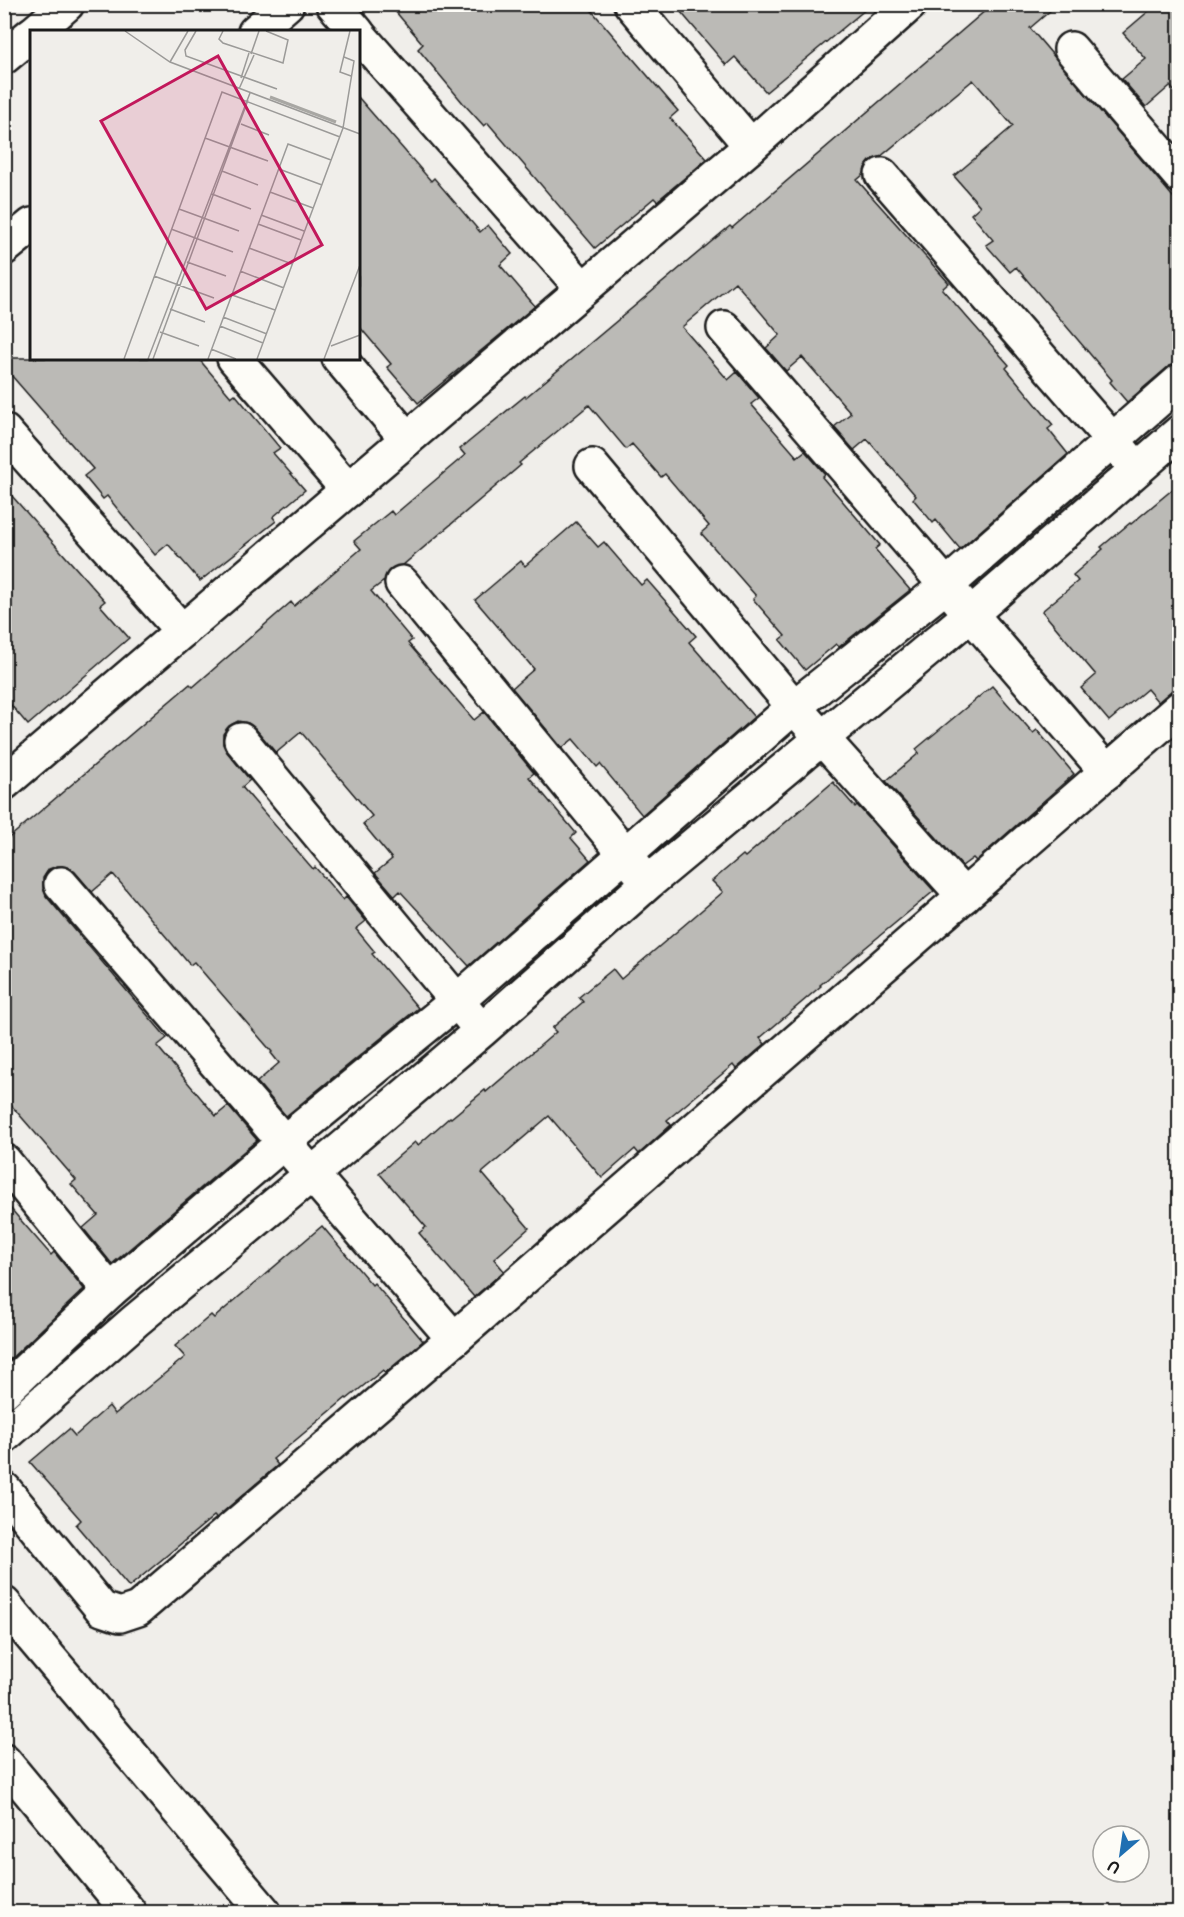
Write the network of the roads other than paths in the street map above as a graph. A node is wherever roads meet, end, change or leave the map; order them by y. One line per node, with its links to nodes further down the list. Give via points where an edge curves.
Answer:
1 (67, 4): 6 (street)
2 (287, 4): 7 (street)
3 (333, 4): 8 (street)
4 (631, 4): 13 (street)
5 (910, 4): 13 (street)
6 (37, 30)
7 (257, 30)
8 (355, 30)
9 (30, 35): 12 (street)
10 (360, 35): 18 (street)
11 (1071, 49): 15 (street)
12 (4, 57)
13 (752, 146): 18 (street)
14 (882, 175): 26 (street)
15 (1179, 176)
16 (30, 227): 17 (street)
17 (4, 248)
18 (583, 289): 25 (street)
19 (724, 328): 31 (street)
20 (236, 360): 29 (street)
21 (341, 360): 25 (street)
22 (1179, 381): 26 (street)
23 (4, 431): 33 (street)
24 (1179, 432): 28 (street)
25 (407, 439): 29 (street)
26 (1112, 440): 28 (street); 31 (street)
27 (592, 466): 34 (street)
28 (1137, 469): 32 (street)
29 (348, 490): 33 (street)
30 (402, 583): 40 (street)
31 (947, 585): 32 (street); 34 (street)
32 (971, 614): 37 (street); 38 (street)
33 (182, 631): 39 (street)
34 (794, 707): 37 (street); 40 (street)
35 (1179, 708): 38 (street)
36 (241, 740): 44 (street)
37 (823, 740): 41 (street); 43 (street)
38 (1107, 772): 43 (street)
39 (6, 777)
40 (624, 854): 41 (street); 44 (street)
41 (649, 882): 45 (street)
42 (61, 884): 46 (street)
43 (964, 896): 50 (street)
44 (457, 1002): 45 (street); 46 (street)
45 (481, 1031): 48 (street)
46 (284, 1143): 48 (street); 49 (street)
47 (4, 1161): 49 (street)
48 (312, 1174): 50 (street); 52 (street, via 135,1320)
49 (110, 1291): 51 (street)
50 (454, 1339): 53 (street, via 138,1609 120,1615 102,1609)
51 (4, 1391)
52 (4, 1436)
53 (4, 1489)
54 (4, 1604): 57 (street)
55 (4, 1761): 56 (street)
56 (129, 1912)
57 (264, 1912)

